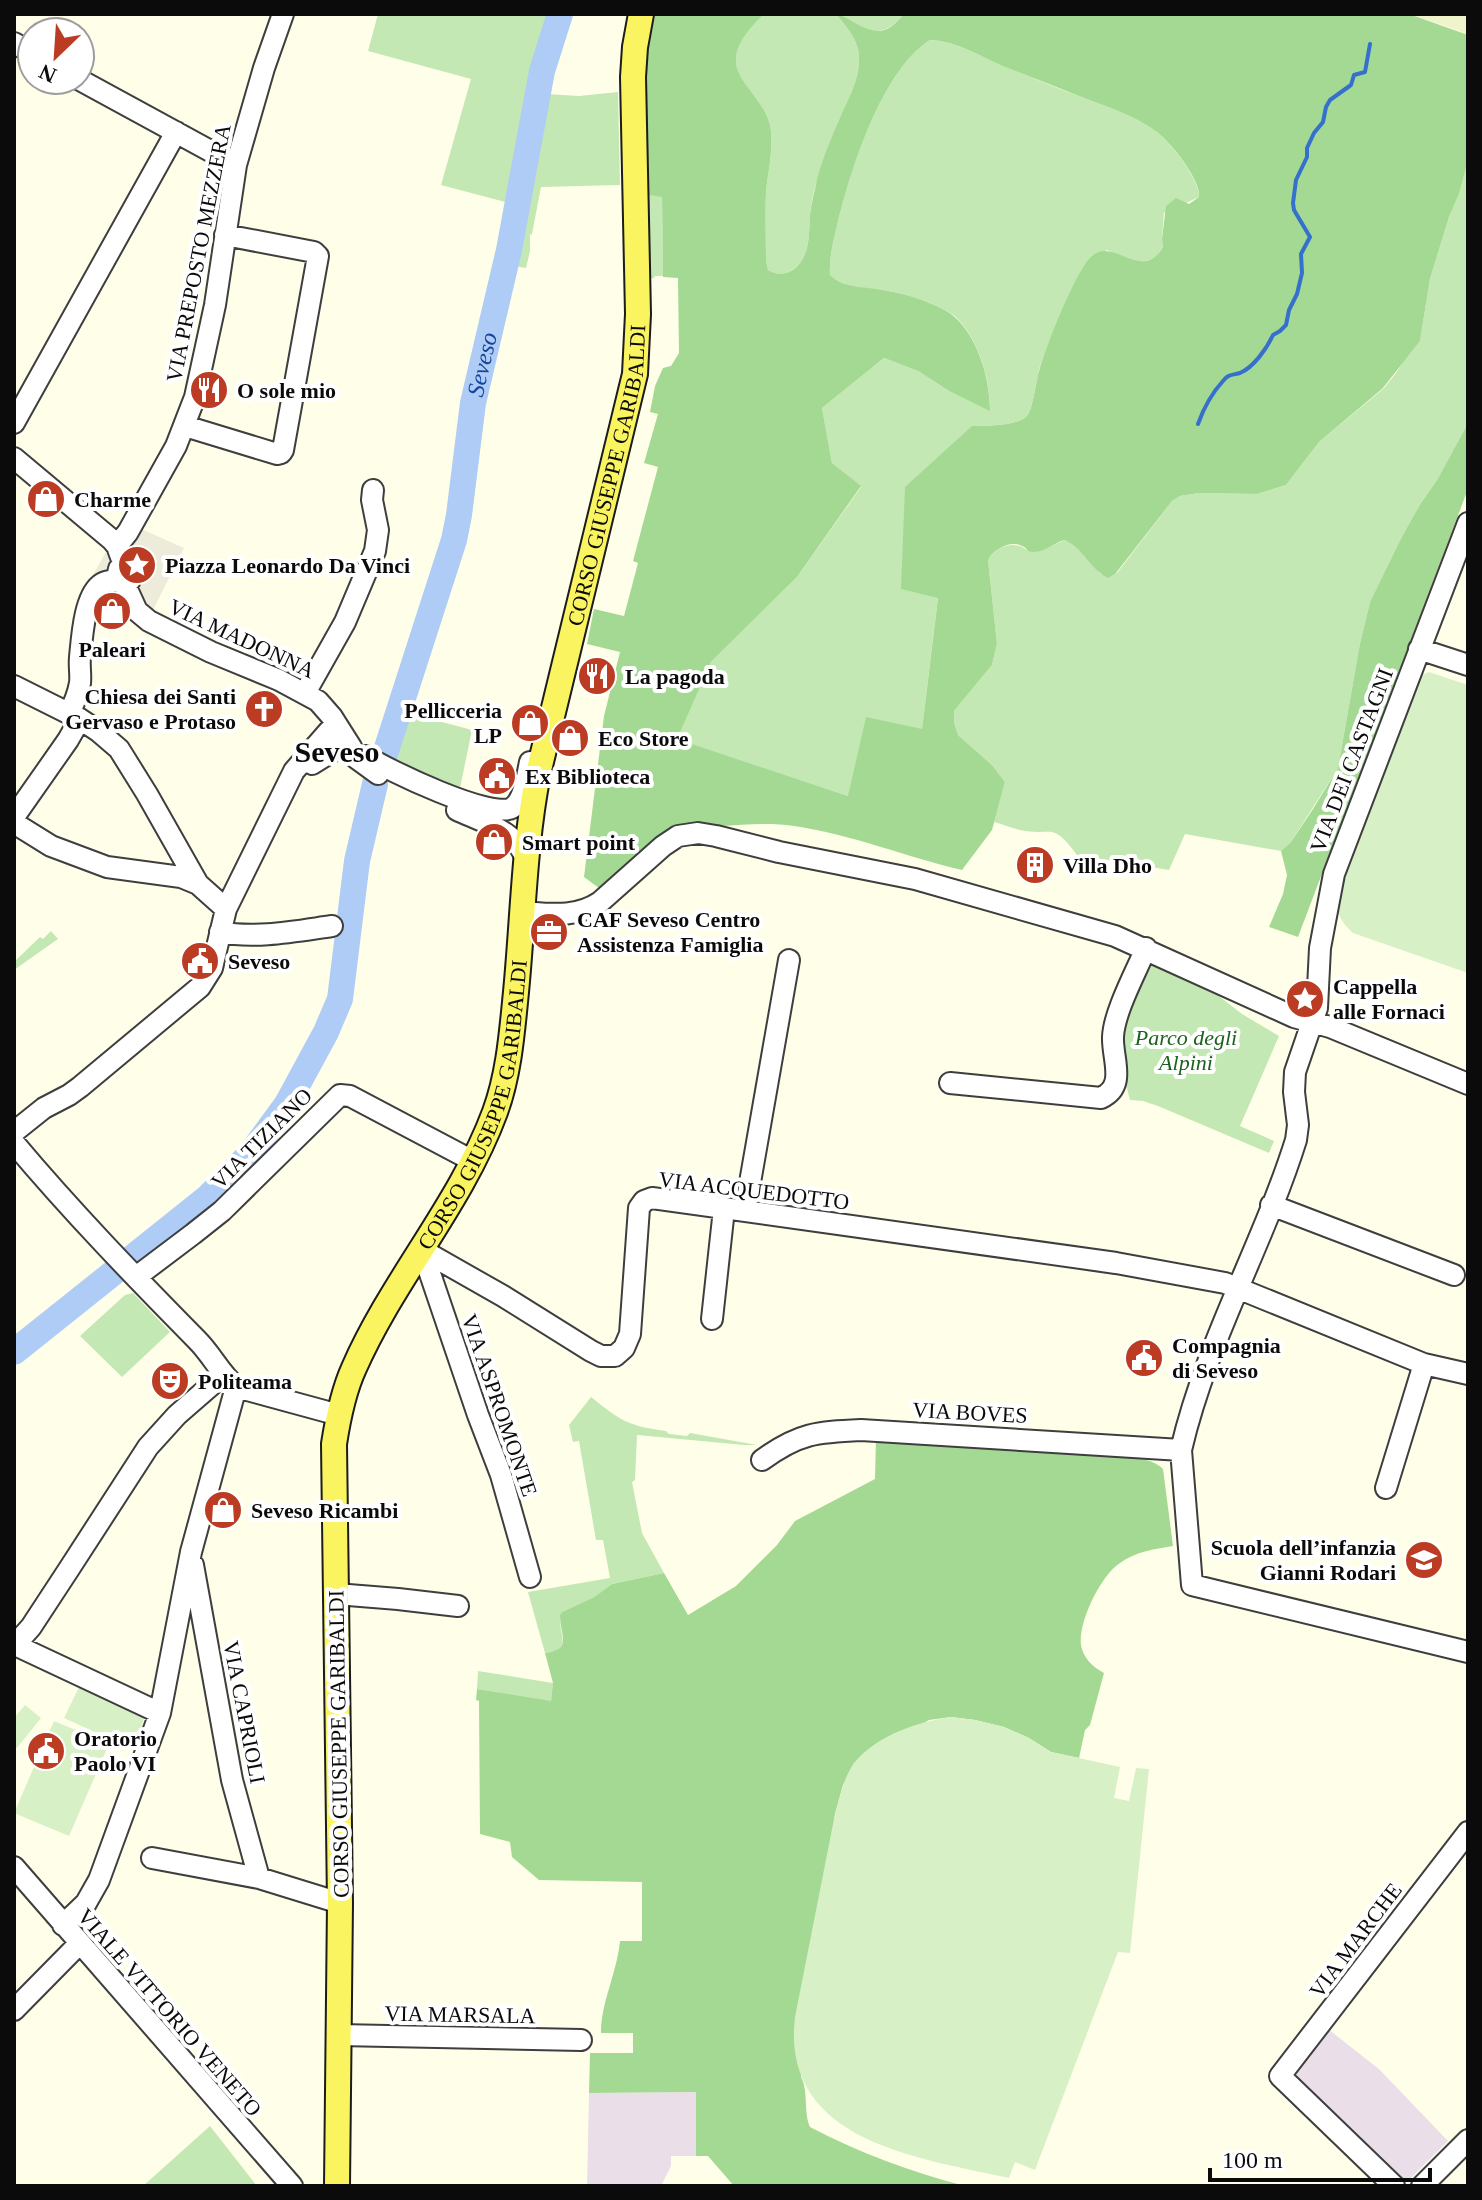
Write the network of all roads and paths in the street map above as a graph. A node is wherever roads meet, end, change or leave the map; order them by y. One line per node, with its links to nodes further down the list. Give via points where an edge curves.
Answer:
1 (283, 14): 5 (street, VIA PREPOSTO MEZZERA)
2 (641, 14): 16 (main road, CORSO GIUSEPPE GARIBALDI, via 633,77 635,374)
3 (96, 89): 4 (street)
4 (176, 132): 5 (street); 7 (street)
5 (236, 165): 6 (street, VIA PREPOSTO MEZZERA)
6 (225, 235): 8 (street, VIA PREPOSTO MEZZERA, via 208,343); 8 (street, via 318,256 282,451 277,454)
7 (14, 423)
8 (185, 426): 12 (street, VIA PREPOSTO MEZZERA)
9 (14, 458): 12 (street)
10 (373, 490): 17 (street, via 375,551)
11 (1468, 523): 13 (street, VIA DEI CASTAGNI)
12 (123, 564): 17 (street, VIA MADONNA, via 141,616); 18 (street, via 90,599)
13 (1419, 649): 14 (street); 35 (street, VIA DEI CASTAGNI, via 1334,874 1321,937)
14 (1468, 665)
15 (14, 686): 18 (street)
16 (558, 691): 22 (street, via 542,715 521,796); 25 (main road, CORSO GIUSEPPE GARIBALDI)
17 (313, 698): 19 (street); 20 (street, via 327,718)
18 (74, 716): 23 (street, via 68,740); 28 (street, via 119,749)
19 (346, 740): 20 (street, via 329,731); 21 (street, via 358,760)
20 (309, 761): 21 (street); 29 (street, via 290,780)
21 (380, 770): 22 (street, via 468,803); 26 (street)
22 (507, 810): 25 (street, via 525,811)
23 (14, 817)
24 (14, 823): 28 (street, via 51,846 107,867)
25 (531, 824): 26 (street, via 520,836); 27 (main road, CORSO GIUSEPPE GARIBALDI)
26 (503, 832): 27 (street, via 523,849)
27 (527, 869): 30 (main road, CORSO GIUSEPPE GARIBALDI)
28 (198, 884): 29 (street)
29 (230, 900): 32 (street)
30 (523, 912): 33 (street, via 590,909 663,846 678,836 698,833 915,879); 40 (main road, CORSO GIUSEPPE GARIBALDI, via 504,1080)
31 (332, 926): 32 (street)
32 (220, 932): 38 (street, via 212,968 200,987 80,1087)
33 (1146, 948): 35 (street, via 1276,1010); 36 (street, via 1114,1030 1117,1077 1110,1094 1101,1098)
34 (789, 960): 42 (street)
35 (1313, 1022): 37 (street); 41 (street, VIA DEI CASTAGNI, via 1295,1072 1296,1140)
36 (950, 1083)
37 (1468, 1084)
38 (14, 1132)
39 (14, 1143): 44 (street)
40 (473, 1161): 43 (main road, CORSO GIUSEPPE GARIBALDI); 44 (street, VIA TIZIANO, via 340,1095 222,1211)
41 (1271, 1205): 45 (street); 46 (street, VIA DEI CASTAGNI)
42 (735, 1210): 43 (street, VIA ACQUEDOTTO, via 652,1198 641,1204 629,1341 609,1357); 46 (street, VIA ACQUEDOTTO, via 1116,1263); 47 (street)
43 (422, 1250): 51 (main road, CORSO GIUSEPPE GARIBALDI, via 378,1320); 56 (street, VIA ASPROMONTE, via 501,1475)
44 (133, 1274): 50 (street, via 208,1351)
45 (1454, 1275)
46 (1238, 1288): 48 (street, VIA ACQUEDOTTO); 52 (street, VIA DEI CASTAGNI)
47 (712, 1319)
48 (1424, 1364): 49 (street, VIA ACQUEDOTTO); 54 (street)
49 (1468, 1374)
50 (229, 1381): 51 (street); 55 (street); 59 (street, via 177,1415 148,1447)
51 (339, 1415): 57 (main road, CORSO GIUSEPPE GARIBALDI, via 333,1466)
52 (1181, 1450): 53 (street, VIA BOVES, via 861,1430 802,1436); 60 (street, VIA DEI CASTAGNI, via 1192,1585)
53 (762, 1460)
54 (1386, 1488)
55 (191, 1552): 61 (street); 65 (street, VIA CAPRIOLI, via 232,1780)
56 (530, 1577)
57 (336, 1594): 58 (street); 66 (main road, CORSO GIUSEPPE GARIBALDI)
58 (458, 1606)
59 (14, 1646): 61 (street)
60 (1468, 1652)
61 (160, 1713): 67 (street, via 99,1880 86,1903)
62 (1468, 1832): 75 (street, VIA MARCHE, via 1280,2076)
63 (152, 1858): 65 (street)
64 (14, 1867): 67 (street, VIALE VITTORIO VENETO)
65 (259, 1878): 66 (street)
66 (340, 1903): 70 (main road, CORSO GIUSEPPE GARIBALDI)
67 (63, 1925): 68 (street, VIALE VITTORIO VENETO)
68 (79, 1944): 69 (street); 73 (street, VIALE VITTORIO VENETO)
69 (14, 2010)
70 (339, 2035): 71 (street, VIA MARSALA); 74 (main road, CORSO GIUSEPPE GARIBALDI)
71 (581, 2040)
72 (1468, 2140): 76 (street)
73 (292, 2186)
74 (337, 2186)
75 (1394, 2186)
76 (1422, 2186)

